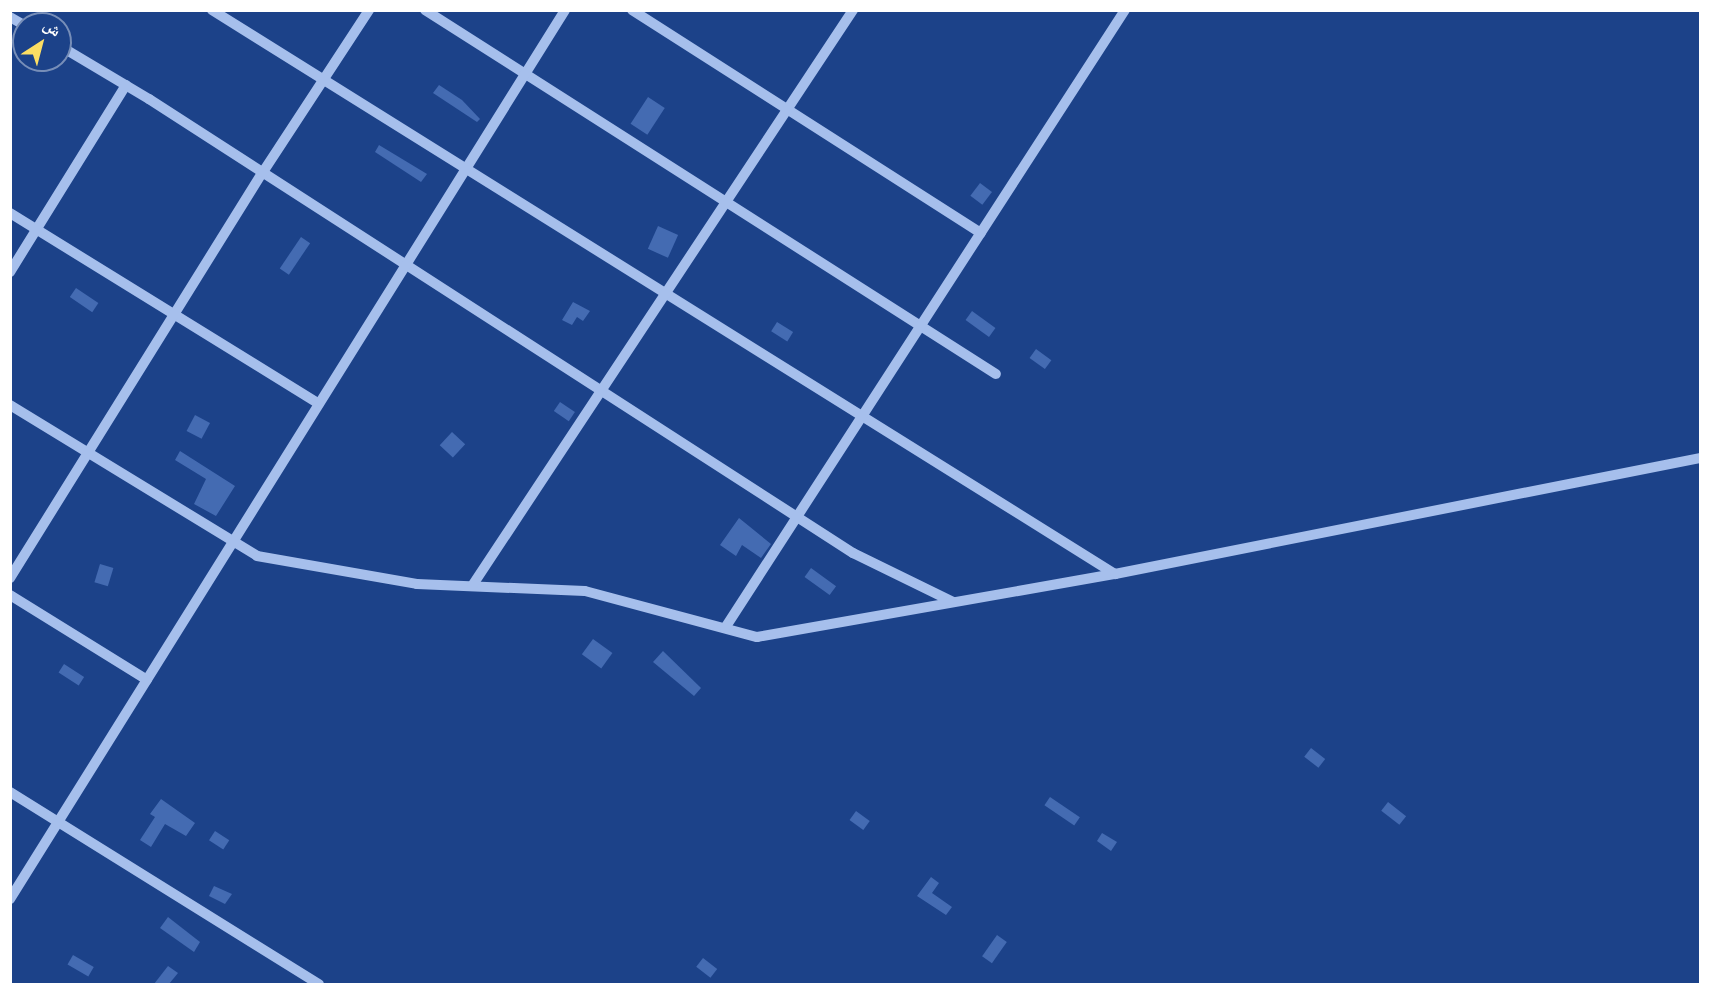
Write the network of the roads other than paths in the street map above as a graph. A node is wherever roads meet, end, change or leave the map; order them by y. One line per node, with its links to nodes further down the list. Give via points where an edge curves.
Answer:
1 (212, 10): 10 (street)
2 (369, 10): 10 (street)
3 (425, 10): 9 (street)
4 (565, 10): 9 (street)
5 (632, 10): 12 (street)
6 (853, 10): 12 (street)
7 (1125, 10): 18 (street)
8 (72, 53): 11 (street)
9 (525, 75): 13 (street); 15 (street)
10 (324, 80): 13 (street); 14 (street)
11 (126, 85): 14 (street); 17 (street)
12 (787, 109): 15 (street); 18 (street)
13 (466, 169): 19 (street); 21 (street)
14 (263, 172): 19 (street); 22 (street)
15 (725, 202): 21 (street); 23 (street)
16 (10, 213): 17 (street)
17 (37, 229): 20 (street); 22 (street)
18 (981, 233): 23 (street)
19 (406, 265): 25 (street); 26 (street)
20 (10, 272)
21 (664, 292): 25 (street); 28 (street)
22 (174, 314): 26 (street); 29 (street)
23 (921, 327): 24 (street); 28 (street)
24 (996, 374)
25 (599, 389): 31 (street); 35 (street)
26 (319, 404): 32 (street)
27 (10, 405): 29 (street)
28 (862, 417): 31 (street); 33 (street)
29 (88, 453): 32 (street); 34 (street)
30 (1701, 458): 33 (street)
31 (797, 518): 37 (street, via 853,553); 38 (street)
32 (234, 542): 35 (street, via 257,556 417,584); 39 (street)
33 (1116, 574): 37 (street)
34 (10, 578)
35 (471, 586): 38 (street, via 585,591)
36 (10, 595): 39 (street)
37 (953, 603): 38 (street, via 756,637)
38 (725, 628)
39 (147, 680): 41 (street)
40 (10, 792): 41 (street)
41 (58, 823): 42 (street); 43 (street)
42 (10, 899)
43 (319, 984)

